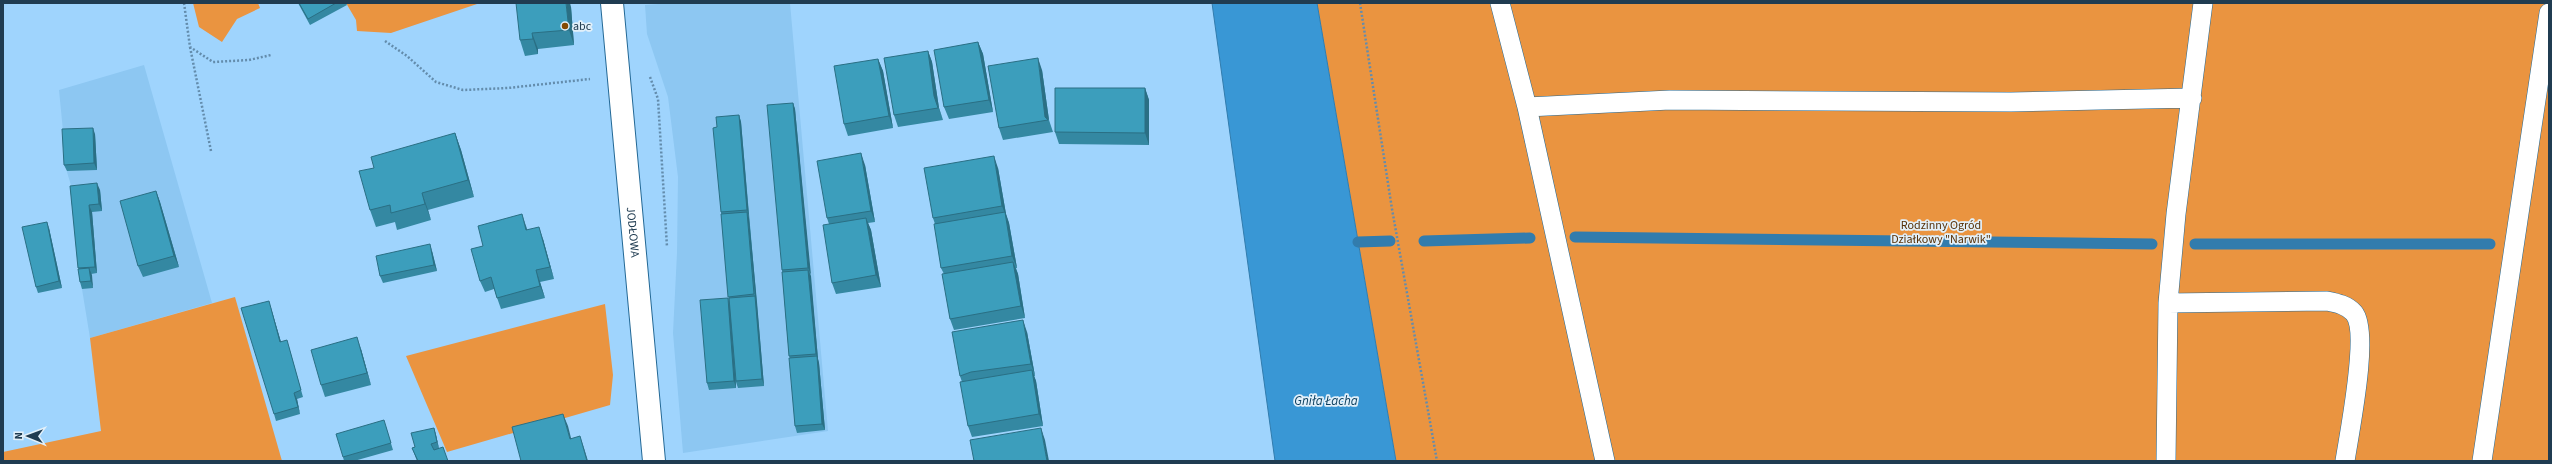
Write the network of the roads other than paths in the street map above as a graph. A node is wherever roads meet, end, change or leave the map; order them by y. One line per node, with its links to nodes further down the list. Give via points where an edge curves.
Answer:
1 (612, 3): 8 (street, JODŁOWA)
2 (1500, 3): 6 (lane)
3 (2204, 3): 5 (lane)
4 (2549, 13): 12 (lane)
5 (2192, 98): 6 (lane, via 2011,102 1670,100); 7 (lane, via 2176,214)
6 (1527, 107): 9 (lane)
7 (2168, 303): 10 (lane); 11 (lane, via 2327,301 2344,305 2355,313 2361,330)
8 (654, 461)
9 (1605, 461)
10 (2166, 461)
11 (2345, 461)
12 (2482, 461)

